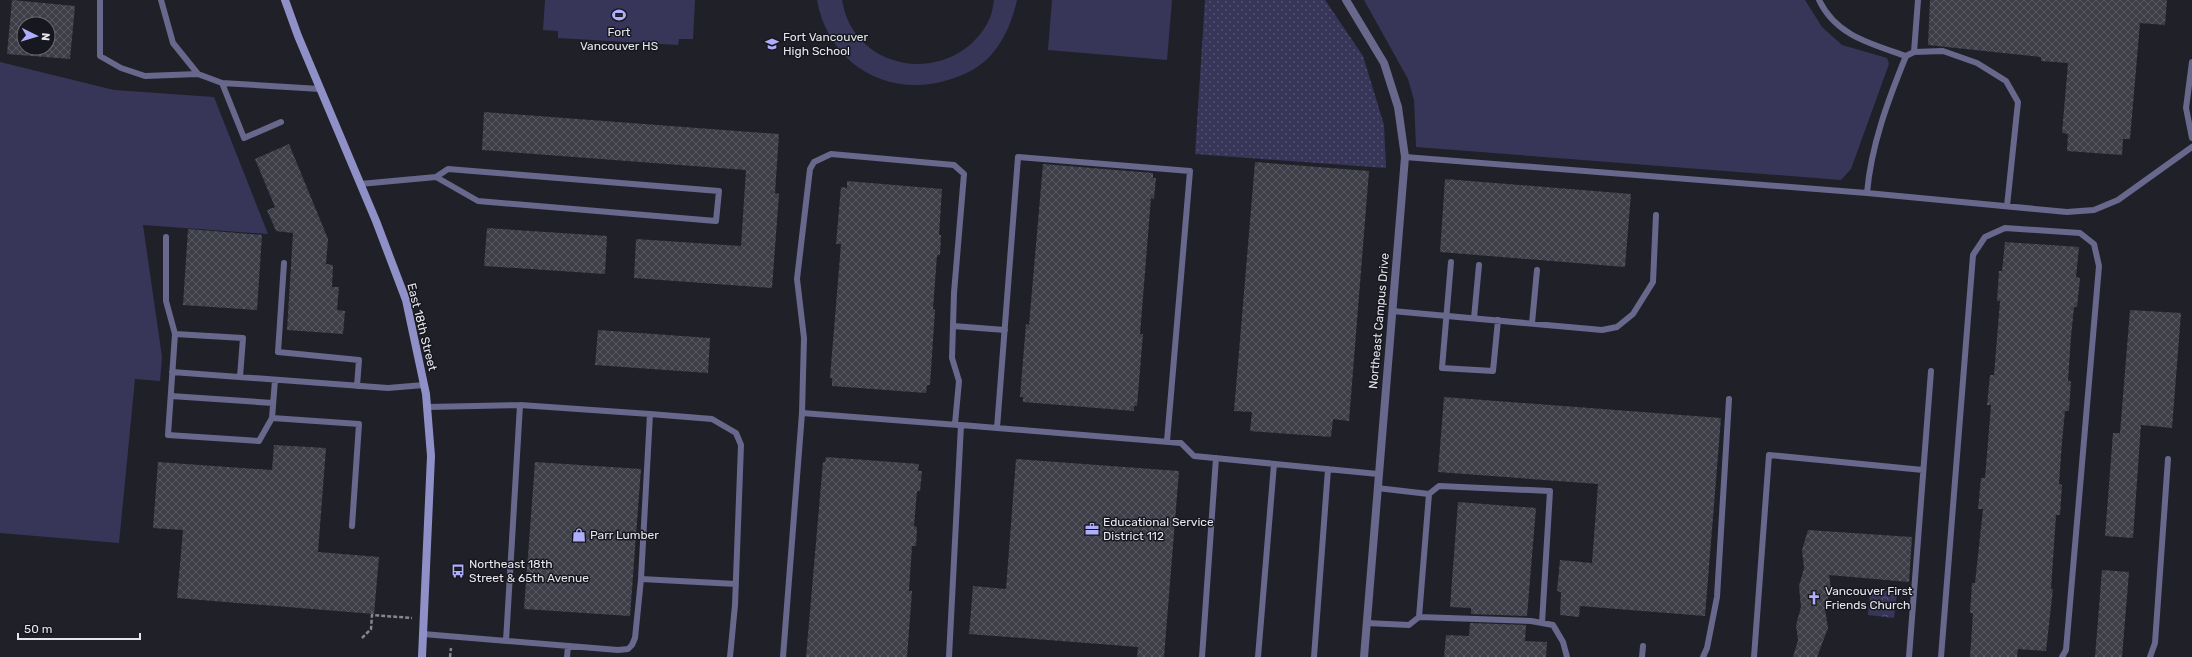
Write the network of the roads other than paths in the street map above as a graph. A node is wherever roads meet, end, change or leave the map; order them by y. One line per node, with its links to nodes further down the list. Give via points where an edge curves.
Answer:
1 (100, 0): 10 (lane, via 100,56 121,68 145,76)
2 (161, 0): 10 (lane, via 173,43)
3 (285, 0): 12 (street, East 18th Street)
4 (1346, 0): 16 (street, Northeast Campus Drive, via 1384,63 1398,106)
5 (1819, 0): 8 (lane, via 1824,11 1840,29)
6 (1918, 0): 7 (lane)
7 (1914, 52): 8 (lane); 20 (lane, via 1943,51 1977,63 2006,81 2018,102)
8 (1906, 56): 19 (lane, via 1874,146)
9 (2192, 62): 14 (lane, via 2186,108)
10 (198, 74): 11 (lane)
11 (222, 83): 12 (lane); 13 (lane, via 244,138)
12 (320, 89): 18 (street, East 18th Street)
13 (281, 122)
14 (2192, 138)
15 (2192, 147): 20 (lane, via 2118,200 2094,210 2067,212)
16 (1404, 157): 19 (lane); 27 (street, Northeast Campus Drive)
17 (436, 176): 17 (lane, via 478,201 716,220 719,191 448,169); 18 (lane)
18 (360, 184): 39 (street, East 18th Street, via 406,300)
19 (1867, 193): 20 (lane)
20 (2007, 206)
21 (1656, 215): 31 (lane, via 1653,282 1633,314 1617,327 1602,330)
22 (166, 237): 34 (lane, via 166,301)
23 (1451, 262): 28 (lane)
24 (284, 263): 40 (lane, via 278,352 359,360)
25 (1479, 265): 29 (lane)
26 (1537, 270): 31 (lane)
27 (1392, 311): 28 (lane); 57 (street, Northeast Campus Drive)
28 (1446, 316): 29 (lane); 30 (lane, via 1442,368 1493,371)
29 (1474, 318): 30 (lane)
30 (1498, 320): 31 (lane)
31 (1532, 323)
32 (953, 326): 33 (lane); 46 (lane, via 964,174 950,164 831,154 820,158 810,169 797,279 804,338); 49 (lane, via 952,358 960,381)
33 (1005, 330): 50 (lane); 51 (lane, via 1018,157 1190,170)
34 (175, 334): 36 (lane); 37 (lane, via 243,338)
35 (1931, 371): 56 (lane)
36 (172, 372): 37 (lane); 41 (lane)
37 (240, 377): 38 (lane)
38 (275, 380): 40 (lane); 43 (lane)
39 (424, 385): 40 (lane, via 388,388); 45 (street, East 18th Street)
40 (357, 386)
41 (171, 396): 43 (lane); 48 (lane, via 168,435 259,441)
42 (1729, 399): 81 (lane, via 1717,597)
43 (273, 403): 48 (lane)
44 (520, 405): 45 (lane); 47 (lane); 67 (lane)
45 (428, 407): 66 (street, East 18th Street, via 431,456)
46 (802, 413): 49 (lane); 73 (lane)
47 (650, 414): 61 (lane); 62 (lane, via 712,419 736,433 741,445)
48 (272, 418): 60 (lane, via 359,424)
49 (958, 425): 50 (lane); 74 (lane)
50 (997, 428): 51 (lane)
51 (1167, 441): 52 (lane, via 1181,443 1194,456)
52 (1216, 458): 54 (lane); 75 (lane)
53 (2168, 459): 86 (lane, via 2155,644)
54 (1274, 464): 55 (lane); 76 (lane)
55 (1328, 469): 57 (lane); 77 (lane)
56 (1924, 470): 82 (lane, via 1769,456); 83 (lane)
57 (1378, 474): 58 (street, Northeast Campus Drive)
58 (1378, 488): 59 (lane); 64 (street, Northeast Campus Drive)
59 (1429, 494): 63 (lane); 65 (lane, via 1439,486 1550,491)
60 (352, 526)
61 (641, 579): 62 (lane); 68 (lane, via 635,638 632,645 618,650)
62 (736, 584): 72 (lane)
63 (1419, 617): 64 (lane, via 1409,625); 65 (lane)
64 (1366, 623): 78 (street, Northeast Campus Drive)
65 (1542, 623): 79 (lane, via 1553,625 1564,642)
66 (424, 634): 67 (lane); 70 (street, East 18th Street)
67 (506, 641): 68 (lane)
68 (568, 646): 71 (lane)
69 (1643, 646): 80 (lane)
70 (422, 657)
71 (567, 657)
72 (730, 657)
73 (783, 657)
74 (949, 657)
75 (1202, 657)
76 (1258, 657)
77 (1314, 657)
78 (1364, 657)
79 (1567, 657)
80 (1642, 657)
81 (1703, 657)
82 (1754, 657)
83 (1909, 657)
84 (1941, 657): 85 (lane, via 1973,255 1985,237 2005,228 2080,233 2094,244 2099,266 2066,650)
85 (2062, 657)
86 (2150, 657)

